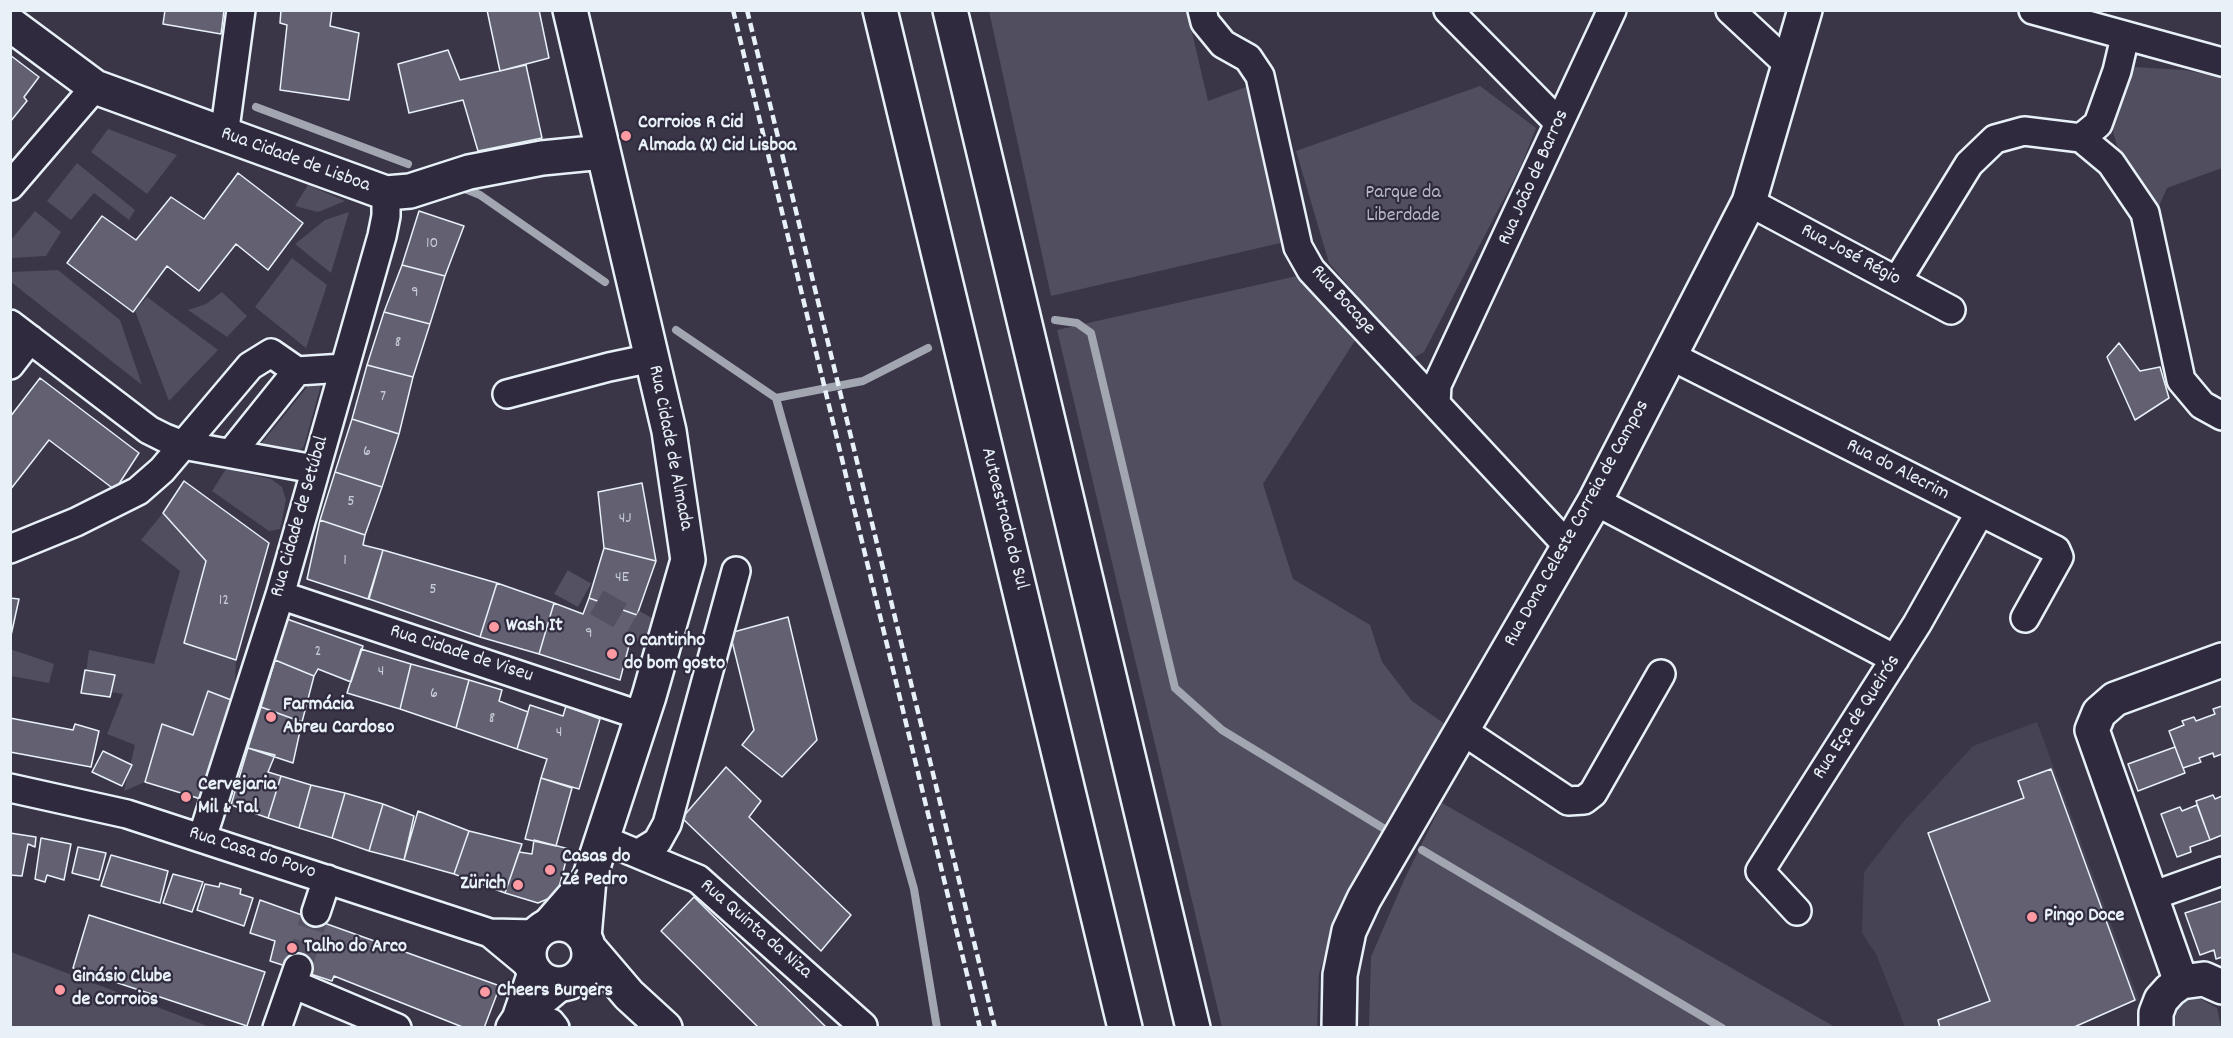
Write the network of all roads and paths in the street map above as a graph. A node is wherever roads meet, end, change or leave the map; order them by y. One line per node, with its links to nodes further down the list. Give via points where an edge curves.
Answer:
1 (241, 10): 17 (street)
2 (570, 10): 19 (main road, Rua Cidade de Almada)
3 (880, 10): 72 (main road, Autoestrada do Sul)
4 (950, 10): 73 (main road)
5 (1202, 10): 29 (street, Rua Bocage, via 1205,22 1223,44 1248,58 1260,76 1298,247 1311,270)
6 (1448, 10): 16 (street)
7 (1612, 10): 16 (street, Rua João de Barros)
8 (1730, 10): 14 (street)
9 (1805, 10): 14 (main road, Rua Dona Celeste Correia de Campos)
10 (2033, 10): 12 (street)
11 (10, 24): 15 (main road, Rua Cidade de Lisboa)
12 (2125, 37): 13 (street); 18 (street, via 2098,124)
13 (2223, 62)
14 (1788, 64): 22 (main road, Rua Dona Celeste Correia de Campos)
15 (95, 87): 17 (main road, Rua Cidade de Lisboa); 20 (street)
16 (1559, 123): 26 (street, Rua João de Barros)
17 (224, 136): 21 (main road, Rua Cidade de Lisboa)
18 (2081, 138): 23 (street, via 2024,131 1995,139 1969,164); 35 (street, via 2111,163 2145,213 2181,380 2202,405)
19 (603, 152): 21 (main road, via 542,158 469,172); 28 (main road, Rua Cidade de Almada)
20 (10, 186)
21 (398, 192): 31 (street, Rua Cidade de Setúbal, via 386,216)
22 (1749, 202): 23 (street, Rua José Régio); 27 (main road, Rua Dona Celeste Correia de Campos)
23 (1897, 281): 24 (street, Rua José Régio)
24 (1952, 310)
25 (20, 332): 30 (street); 36 (street, via 149,430)
26 (1458, 345): 29 (street, Rua João de Barros, via 1431,367 1418,371); 34 (street, Rua João de Barros, via 1437,385)
27 (1669, 356): 39 (main road, Rua Dona Celeste Correia de Campos); 40 (street, Rua do Alecrim)
28 (652, 358): 33 (street); 49 (main road, Rua Cidade de Almada, via 677,473 688,560)
29 (1399, 363): 34 (street, Rua Bocage)
30 (10, 365)
31 (344, 368): 32 (street); 38 (street, Rua Cidade de Setúbal)
32 (297, 371): 36 (street, via 272,353 250,366); 37 (street)
33 (507, 394)
34 (1436, 404): 41 (street, Rua Bocage)
35 (2223, 416)
36 (183, 445): 37 (street); 42 (street, via 162,471 138,491)
37 (232, 453): 38 (street)
38 (314, 469): 44 (street, Rua Cidade de Setúbal)
39 (1595, 501): 41 (main road, Rua Dona Celeste Correia de Campos); 46 (street)
40 (1979, 514): 45 (street, Rua do Alecrim, via 2056,550 2059,556); 46 (street, Rua Eça de Queirós)
41 (1569, 547): 50 (main road, Rua Dona Celeste Correia de Campos)
42 (10, 549)
43 (736, 572): 54 (street, via 667,824 657,842)
44 (280, 595): 49 (street, Rua Cidade de Viseu); 52 (street, Rua Cidade de Setúbal)
45 (2025, 618)
46 (1895, 659): 59 (street, Rua Eça de Queirós, via 1760,871)
47 (2223, 660): 58 (main road, via 2115,699 2099,713 2092,730)
48 (1661, 674): 50 (street, via 1593,793 1584,800 1568,801)
49 (642, 716): 53 (main road, Rua Cidade de Almada)
50 (1463, 731): 74 (main road, Rua Dona Celeste Correia de Campos, via 1349,931 1340,975)
51 (10, 788): 52 (street, Rua Casa do Povo, via 127,813)
52 (202, 838): 56 (street, Rua Casa do Povo)
53 (602, 839): 54 (street, Rua Quinta da Niza); 57 (main road, Rua Cidade de Almada)
54 (639, 853): 67 (street, Rua Quinta da Niza, via 698,879)
55 (2223, 871): 58 (street)
56 (327, 879): 60 (street); 62 (street, Rua Casa do Povo)
57 (589, 879): 61 (main road, Rua Cidade de Almada); 63 (main road, Rua Cidade de Almada)
58 (2152, 896): 64 (main road)
59 (1797, 911)
60 (316, 912)
61 (542, 930): 62 (street, Rua Casa do Povo); 63 (main road, via 528,952); 63 (main road, via 567,925)
62 (490, 933): 63 (street, Rua Casa do Povo)
63 (563, 964): 66 (main road); 71 (main road, Rua Casa do Povo, via 629,995)
64 (2181, 982): 65 (main road, via 2204,979); 75 (main road, via 2161,1000)
65 (2223, 987)
66 (516, 1023): 70 (street, via 551,1023)
67 (863, 1026)
68 (277, 1028): 69 (street, via 296,976)
69 (397, 1028)
70 (555, 1028)
71 (665, 1028)
72 (1125, 1028)
73 (1193, 1028)
74 (1339, 1028)
75 (2156, 1028)

